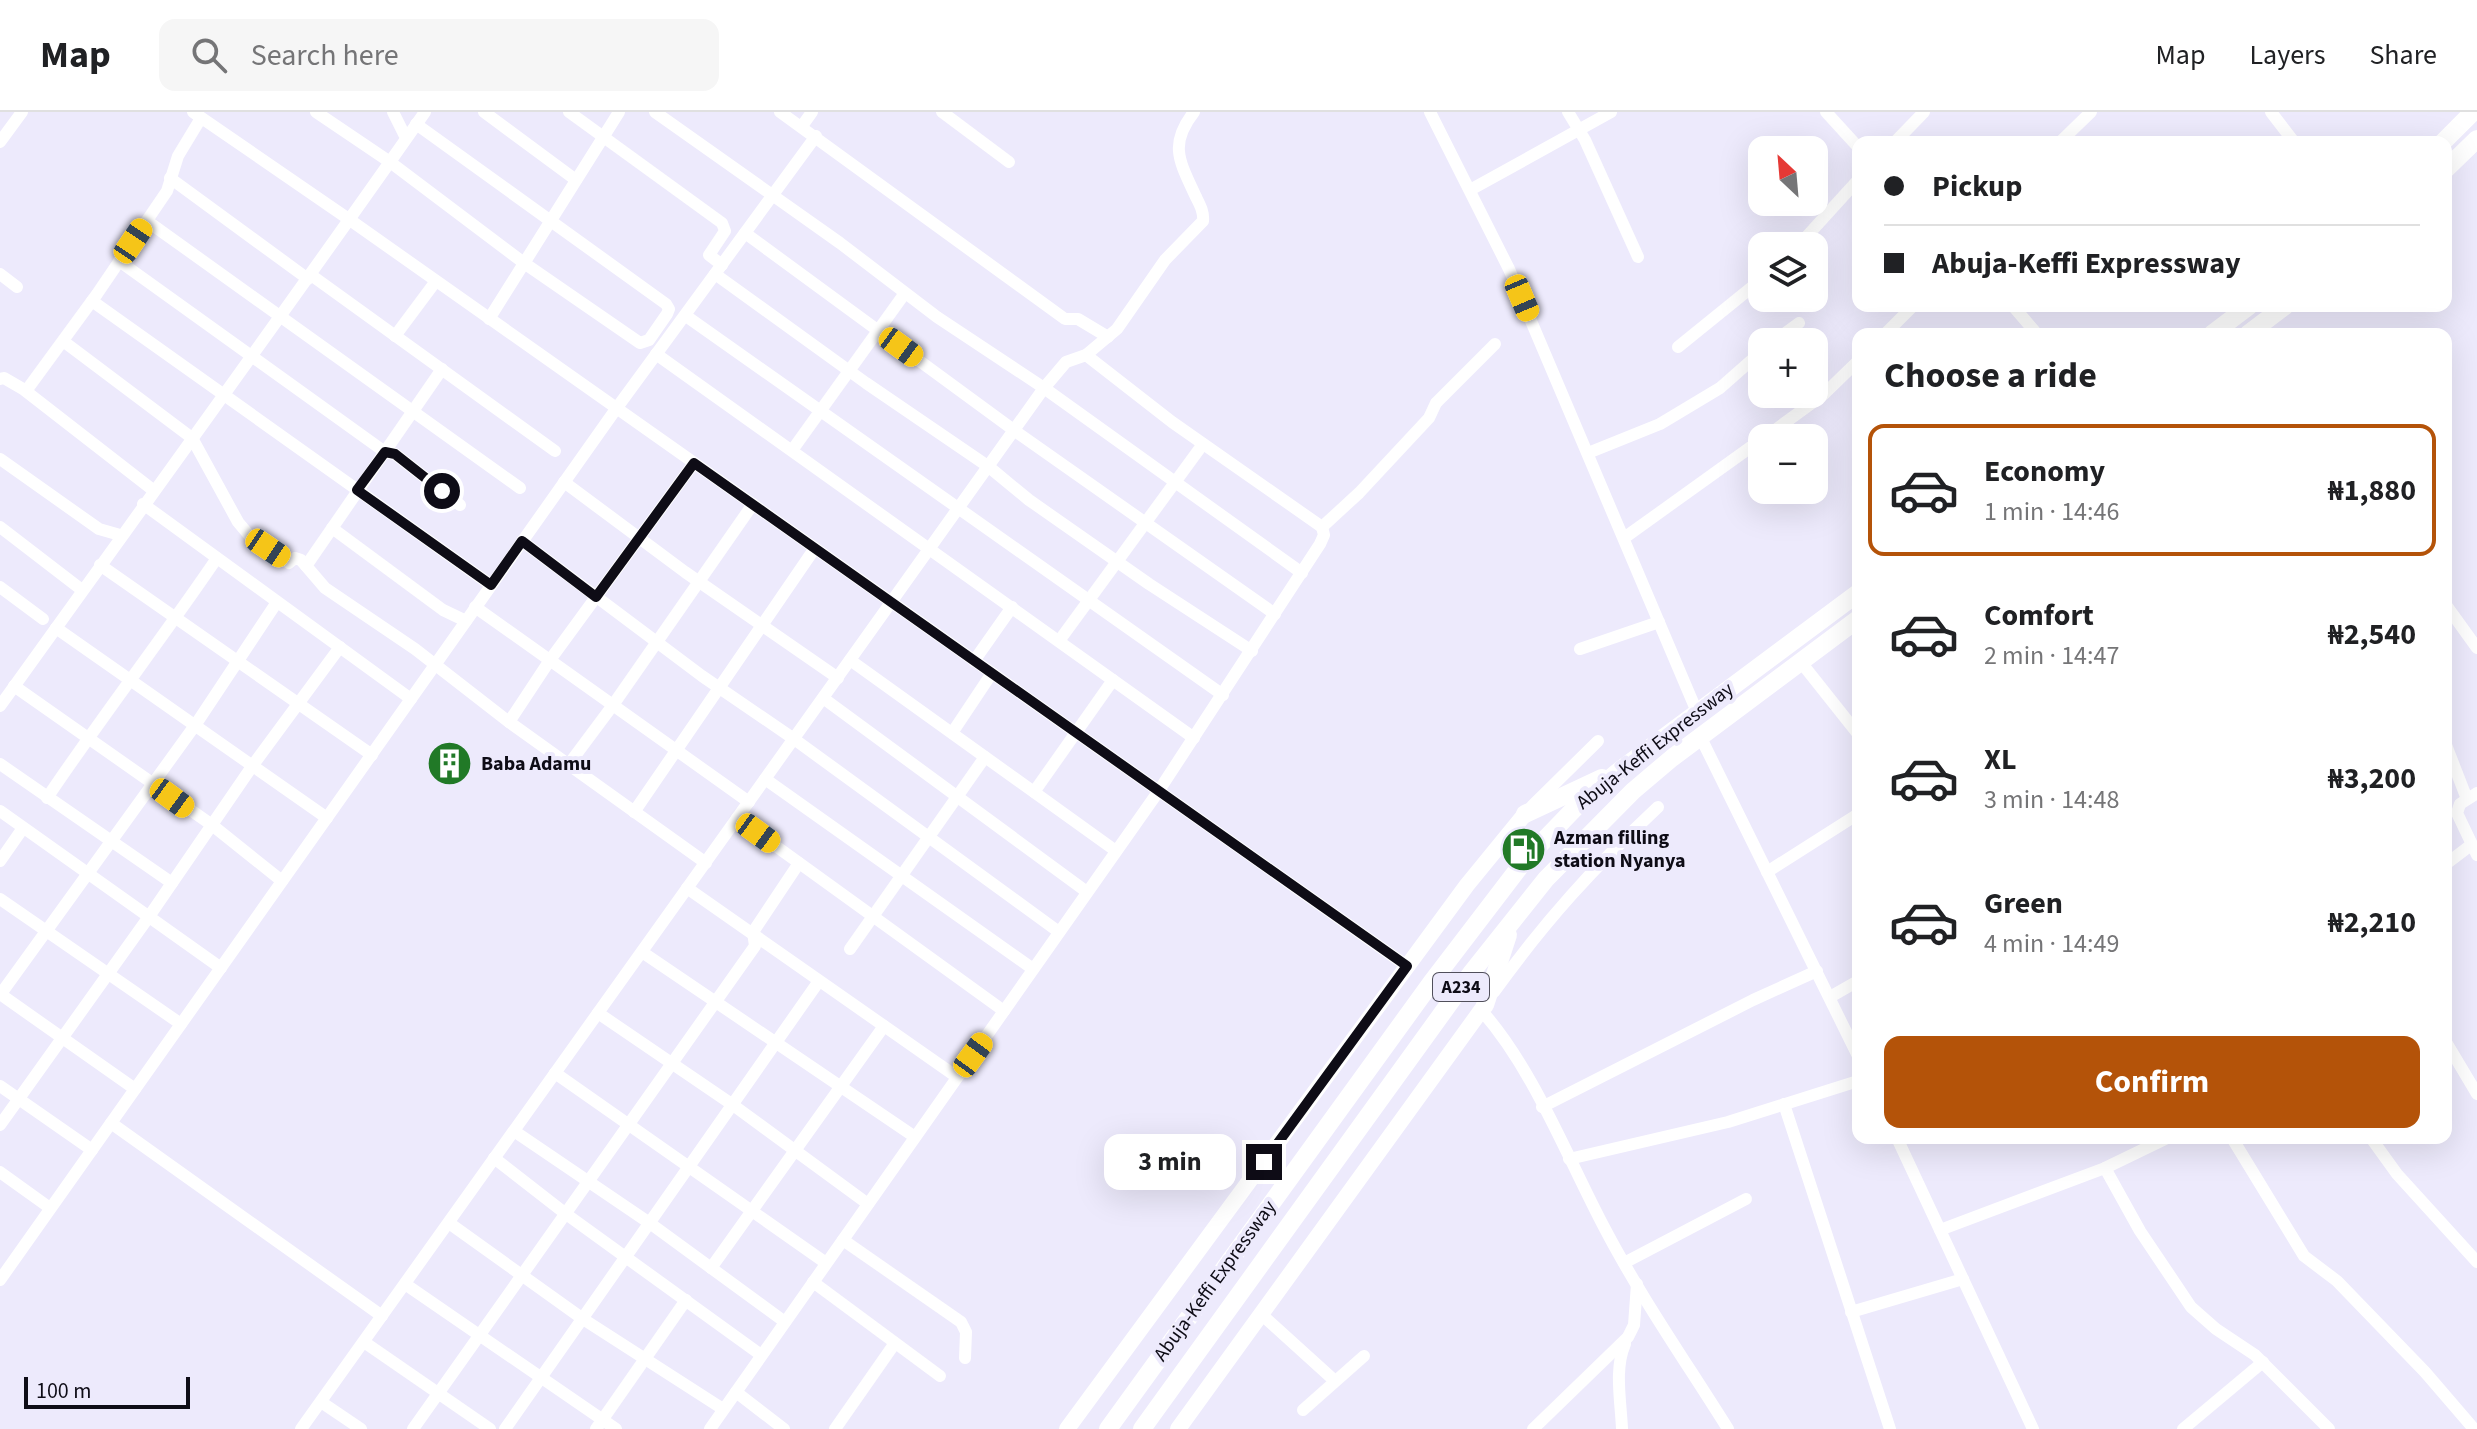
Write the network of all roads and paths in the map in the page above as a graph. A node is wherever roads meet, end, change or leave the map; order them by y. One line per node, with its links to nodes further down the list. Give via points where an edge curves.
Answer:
1 (22, 112): 34 (street)
2 (316, 112): 35 (street)
3 (393, 112): 31 (street)
4 (425, 112): 22 (street)
5 (484, 112): 39 (street)
6 (569, 112): 25 (street)
7 (619, 112): 25 (street)
8 (655, 112): 42 (street)
9 (780, 112): 23 (street)
10 (812, 112): 23 (street)
11 (942, 112): 36 (street)
12 (1194, 112): 74 (street, via 1181,129 1179,160 1203,221 1165,260)
13 (1430, 112): 41 (street)
14 (1568, 112): 24 (street)
15 (1611, 112): 24 (street)
16 (1826, 112): 33 (street)
17 (1924, 112): 27 (street)
18 (2091, 112): 28 (street)
19 (2271, 112): 29 (street)
20 (2473, 112): 30 (highway)
21 (197, 115): 38 (street); 43 (street)
22 (416, 124): 31 (street); 45 (street)
23 (802, 126): 26 (street)
24 (1577, 130): 41 (street); 48 (street)
25 (603, 136): 39 (street); 51 (street, via 725,226 709,255)
26 (816, 136): 42 (street); 74 (street, via 1065,319 1078,319)
27 (1901, 136)
28 (2066, 136)
29 (2289, 136)
30 (2449, 136)
31 (406, 138): 35 (street)
32 (2477, 139): 37 (highway)
33 (1852, 140)
34 (0, 142)
35 (390, 162): 43 (street); 50 (street)
36 (1009, 162)
37 (2452, 163)
38 (170, 178): 44 (street); 53 (street)
39 (576, 180): 45 (street)
40 (1852, 187): 46 (street)
41 (1470, 190): 100 (street)
42 (773, 195): 47 (street); 57 (street)
43 (350, 220): 53 (street); 54 (street)
44 (147, 221): 49 (street); 64 (street)
45 (550, 221): 50 (street); 50 (street, via 666,304 667,314 649,340 640,343)
46 (1811, 232)
47 (745, 233): 51 (street); 72 (street)
48 (1638, 257)
49 (119, 261): 58 (street); 79 (street)
50 (524, 263): 65 (street)
51 (719, 269): 63 (street); 84 (street)
52 (0, 274): 55 (street)
53 (310, 277): 64 (street); 73 (street)
54 (436, 281): 65 (street); 73 (street)
55 (17, 287)
56 (1748, 290): 77 (street)
57 (905, 293): 72 (street); 86 (street)
58 (92, 301): 75 (street); 88 (street)
59 (1907, 312): 68 (street)
60 (2018, 312): 69 (street)
61 (2241, 312): 70 (highway)
62 (2277, 312): 71 (highway)
63 (686, 316): 78 (street); 91 (street)
64 (280, 317): 79 (street); 90 (street)
65 (489, 319): 89 (street)
66 (1799, 323): 67 (street)
67 (1792, 328)
68 (1891, 328)
69 (2032, 328)
70 (2220, 328)
71 (2256, 328)
72 (878, 331): 84 (street); 93 (street)
73 (395, 336): 83 (street)
74 (1108, 337): 80 (street)
75 (63, 341): 87 (street); 94 (street)
76 (1495, 344): 115 (street)
77 (1678, 347)
78 (656, 354): 89 (street); 96 (street)
79 (252, 355): 88 (street); 99 (street)
80 (1086, 355): 86 (street, via 1066,362); 95 (street)
81 (1748, 363): 100 (street, via 1720,388 1660,424)
82 (1852, 367): 92 (street)
83 (442, 369): 90 (street); 98 (street)
84 (849, 372): 91 (street); 103 (street)
85 (0, 379): 87 (street)
86 (1044, 388): 93 (street); 105 (street)
87 (26, 391): 107 (street)
88 (223, 396): 94 (street); 108 (street)
89 (616, 409): 102 (street); 104 (street)
90 (414, 410): 99 (street); 106 (street)
91 (822, 411): 96 (street); 112 (street)
92 (1783, 424)
93 (1015, 431): 103 (street); 113 (street)
94 (192, 438): 107 (street); 126 (street, via 248,534 289,563 295,558)
95 (1203, 444): 105 (street); 115 (street)
96 (793, 449): 122 (street)
97 (1748, 450): 119 (street)
98 (555, 451)
99 (385, 452): 108 (street); 111 (street, via 395,454)
100 (1588, 453): 119 (street)
101 (0, 459): 117 (street, via 99,529)
102 (694, 463): 110 (street); 118 (street)
103 (989, 467): 112 (street); 124 (street)
104 (564, 482): 118 (street); 120 (street)
105 (1176, 482): 113 (street); 127 (street)
106 (520, 488)
107 (153, 490): 109 (street)
108 (357, 490): 116 (street); 129 (street)
109 (143, 504): 117 (street); 123 (street)
110 (753, 504): 121 (street); 128 (street)
111 (460, 505)
112 (958, 510): 122 (street); 136 (street)
113 (1146, 523): 124 (street); 140 (street)
114 (0, 527): 131 (street)
115 (1322, 527): 127 (street, via 1324,535)
116 (332, 528): 126 (street); 143 (street, via 443,610)
117 (120, 535): 125 (street)
118 (640, 538): 128 (street); 132 (street)
119 (1624, 538): 144 (street)
120 (522, 541): 129 (street); 132 (street)
121 (815, 548): 135 (street); 146 (street)
122 (931, 548): 135 (street); 138 (street)
123 (217, 558): 134 (street); 141 (street)
124 (1118, 562): 136 (street); 153 (street)
125 (100, 565): 131 (street); 141 (street)
126 (306, 566): 159 (street, via 325,588)
127 (1302, 573): 140 (street)
128 (700, 582): 146 (street); 149 (street)
129 (491, 585): 137 (street)
130 (0, 587): 142 (street)
131 (82, 590): 147 (street)
132 (596, 597): 149 (street); 155 (street)
133 (1852, 597): 172 (highway, Abuja-Keffi Expressway / A234)
134 (277, 602): 150 (street); 154 (street)
135 (892, 602): 156 (street); 157 (street)
136 (1087, 602): 148 (street); 166 (street)
137 (475, 607): 143 (street); 155 (street)
138 (1012, 607): 148 (street); 157 (street)
139 (2452, 613): 151 (street)
140 (1275, 614): 153 (street)
141 (177, 618): 154 (street); 162 (street)
142 (43, 619)
143 (466, 621): 159 (street)
144 (1659, 622): 152 (street); 172 (street)
145 (1852, 623): 158 (highway, Abuja-Keffi Expressway / A234)
146 (762, 625): 161 (street); 165 (street)
147 (56, 628): 162 (street); 164 (street)
148 (1059, 641): 163 (street)
149 (656, 642): 165 (street); 170 (street)
150 (340, 647): 168 (street); 169 (street)
151 (2477, 648)
152 (1580, 649)
153 (1252, 651): 166 (street)
154 (238, 659): 169 (street); 174 (street)
155 (550, 660): 170 (street); 173 (street)
156 (850, 660): 161 (street); 176 (street)
157 (974, 661): 160 (street)
158 (1800, 661): 175 (street); 178 (highway, Abuja-Keffi Expressway / A234)
159 (435, 666): 168 (street); 173 (street)
160 (992, 673): 176 (street); 177 (street)
161 (838, 678): 167 (street)
162 (130, 679): 174 (street); 179 (street)
163 (1113, 680): 177 (street); 180 (street)
164 (14, 686): 171 (street); 179 (street)
165 (719, 688): 181 (street); 183 (street)
166 (1223, 695): 180 (street)
167 (823, 698): 181 (street); 195 (street)
168 (411, 699): 184 (street)
169 (299, 702): 184 (street); 189 (street)
170 (613, 705): 183 (street); 188 (street)
171 (0, 706)
172 (1697, 712): 190 (highway, Abuja-Keffi Expressway / A234)
173 (509, 722): 188 (street)
174 (196, 724): 189 (street); 192 (street)
175 (1852, 726)
176 (952, 733): 185 (street)
177 (1076, 733): 193 (street); 194 (street)
178 (1700, 736): 216 (street); 224 (highway, Abuja-Keffi Expressway / A234, via 1633,791)
179 (87, 738): 192 (street); 197 (street)
180 (1194, 738): 194 (street)
181 (794, 739): 191 (street); 208 (street)
182 (1598, 741): 202 (street)
183 (675, 749): 198 (street); 201 (street)
184 (372, 755): 203 (street)
185 (985, 757): 193 (street); 195 (street)
186 (2452, 757): 196 (street)
187 (0, 764): 197 (street)
188 (569, 764): 201 (street)
189 (253, 765): 203 (street); 206 (street)
190 (1619, 771): 202 (highway); 334 (highway, Abuja-Keffi Expressway / A234, via 1545,839 1489,906)
191 (765, 779): 198 (street); 218 (street)
192 (152, 784): 206 (street); 209 (street)
193 (1034, 792): 211 (street)
194 (1158, 792): 211 (street); 232 (street)
195 (958, 796): 208 (street); 222 (street)
196 (2472, 796): 210 (street, via 2457,813)
197 (47, 798): 209 (street)
198 (749, 802): 204 (street)
199 (1658, 807): 242 (street, via 1562,903)
200 (0, 811): 207 (street)
201 (634, 812): 214 (street)
202 (1525, 814): 232 (main road, Abuja-Keffi Expressway)
203 (327, 818): 219 (street)
204 (737, 818): 214 (street); 215 (street)
205 (1852, 818): 216 (street)
206 (212, 825): 219 (street); 220 (street)
207 (23, 828): 212 (street); 217 (street)
208 (928, 836): 218 (street); 228 (street)
209 (110, 841): 217 (street); 220 (street)
210 (2474, 850): 213 (street)
211 (1116, 851): 222 (street)
212 (0, 861)
213 (2452, 861)
214 (706, 863): 221 (street)
215 (799, 863): 225 (street); 227 (street)
216 (1767, 872): 235 (street)
217 (85, 874): 226 (street); 229 (street)
218 (901, 876): 225 (street); 234 (street)
219 (282, 881): 233 (street)
220 (172, 883): 226 (street)
221 (687, 888): 227 (street); 231 (street)
222 (1087, 892): 228 (street)
223 (0, 899): 229 (street)
224 (1519, 912): 242 (highway); 335 (highway, Abuja-Keffi Expressway / A234)
225 (873, 916): 230 (street); 243 (street)
226 (148, 918): 233 (street); 236 (street)
227 (753, 932): 237 (street); 241 (street, via 755,946)
228 (1059, 932): 234 (street)
229 (45, 933): 236 (street); 239 (street)
230 (850, 949)
231 (642, 952): 241 (street); 244 (street)
232 (1407, 966): 333 (main road, Abuja-Keffi Expressway)
233 (221, 968): 245 (street)
234 (1033, 969): 243 (street)
235 (1817, 971): 240 (street); 262 (street)
236 (107, 974): 245 (street); 247 (street)
237 (819, 981): 246 (street); 249 (street)
238 (1852, 984): 240 (street)
239 (0, 994): 247 (street)
240 (1830, 997): 248 (street)
241 (716, 1003): 249 (street); 251 (street)
242 (1483, 1007): 262 (street); 302 (main road)
243 (1004, 1011): 253 (street)
244 (598, 1013): 251 (street); 252 (street)
245 (181, 1024): 258 (street)
246 (884, 1026): 253 (street); 256 (street)
247 (61, 1037): 258 (street); 259 (street)
248 (1852, 1043)
249 (776, 1044): 256 (street); 261 (street)
250 (2452, 1051): 257 (street)
251 (673, 1064): 261 (street); 265 (street)
252 (555, 1073): 265 (street); 266 (street)
253 (957, 1077): 267 (street)
254 (1852, 1083): 260 (street)
255 (0, 1086): 259 (street)
256 (839, 1086): 267 (street); 273 (street)
257 (2475, 1087)
258 (135, 1089): 263 (street)
259 (17, 1098): 264 (street); 272 (street)
260 (1784, 1104): 275 (street); 301 (street)
261 (733, 1105): 273 (street); 276 (street)
262 (1542, 1107): 275 (street)
263 (111, 1123): 272 (street); 303 (street)
264 (0, 1125)
265 (630, 1126): 276 (street); 279 (street)
266 (514, 1131): 274 (street); 279 (street)
267 (915, 1137): 281 (street)
268 (1900, 1144): 287 (street)
269 (2155, 1144): 277 (street)
270 (2236, 1144): 344 (street, via 2304,1256 2337,1281)
271 (2375, 1144): 290 (street)
272 (92, 1150): 282 (street)
273 (794, 1150): 281 (street); 283 (street)
274 (494, 1158): 284 (street); 285 (street)
275 (1569, 1159): 292 (street)
276 (690, 1168): 283 (street); 286 (street)
277 (2105, 1168): 287 (street); 314 (street, via 2191,1307)
278 (0, 1172): 282 (street)
279 (589, 1182): 284 (street); 286 (street)
280 (1746, 1199): 292 (street)
281 (868, 1204): 288 (street)
282 (50, 1208): 296 (street)
283 (752, 1211): 291 (street); 293 (street)
284 (566, 1214): 289 (street); 294 (street)
285 (449, 1223): 294 (street); 298 (street)
286 (651, 1224): 289 (street); 293 (street)
287 (1940, 1230): 295 (street)
288 (843, 1240): 291 (street); 312 (street, via 961,1322)
289 (628, 1257): 300 (street); 304 (street)
290 (2477, 1262)
291 (826, 1263): 297 (street)
292 (1624, 1263): 299 (street)
293 (711, 1268): 305 (street)
294 (522, 1275): 304 (street); 306 (street)
295 (1963, 1279): 301 (street); 341 (street)
296 (0, 1280)
297 (813, 1282): 305 (street); 309 (street)
298 (405, 1284): 303 (street); 306 (street)
299 (1637, 1284): 307 (street); 339 (street)
300 (686, 1300): 310 (street); 313 (street)
301 (1851, 1312): 340 (street)
302 (1261, 1314): 317 (street); 336 (main road)
303 (382, 1316): 308 (street)
304 (583, 1319): 313 (street); 316 (street)
305 (785, 1322): 310 (street)
306 (479, 1335): 316 (street); 319 (street)
307 (1628, 1337): 337 (street); 338 (street, via 1620,1354)
308 (364, 1342): 319 (street); 320 (street)
309 (895, 1343): 315 (street); 332 (street)
310 (761, 1355): 318 (street)
311 (1364, 1356): 317 (street)
312 (965, 1358)
313 (646, 1359): 321 (street); 323 (street)
314 (2263, 1362): 342 (street); 343 (street)
315 (940, 1376)
316 (541, 1378): 323 (street); 328 (street)
317 (1335, 1381): 322 (street)
318 (736, 1392): 321 (street); 331 (street)
319 (439, 1394): 326 (street); 327 (street)
320 (321, 1402): 324 (street); 325 (street)
321 (723, 1409): 330 (street)
322 (1303, 1410)
323 (600, 1424): 329 (street)
324 (301, 1429)
325 (361, 1429)
326 (413, 1429)
327 (490, 1429)
328 (505, 1429)
329 (616, 1429)
330 (710, 1429)
331 (784, 1429)
332 (835, 1429)
333 (1067, 1429)
334 (1108, 1429)
335 (1142, 1429)
336 (1178, 1429)
337 (1533, 1429)
338 (1622, 1429)
339 (1728, 1429)
340 (1890, 1429)
341 (2033, 1429)
342 (2183, 1429)
343 (2329, 1429)
344 (2474, 1429)

